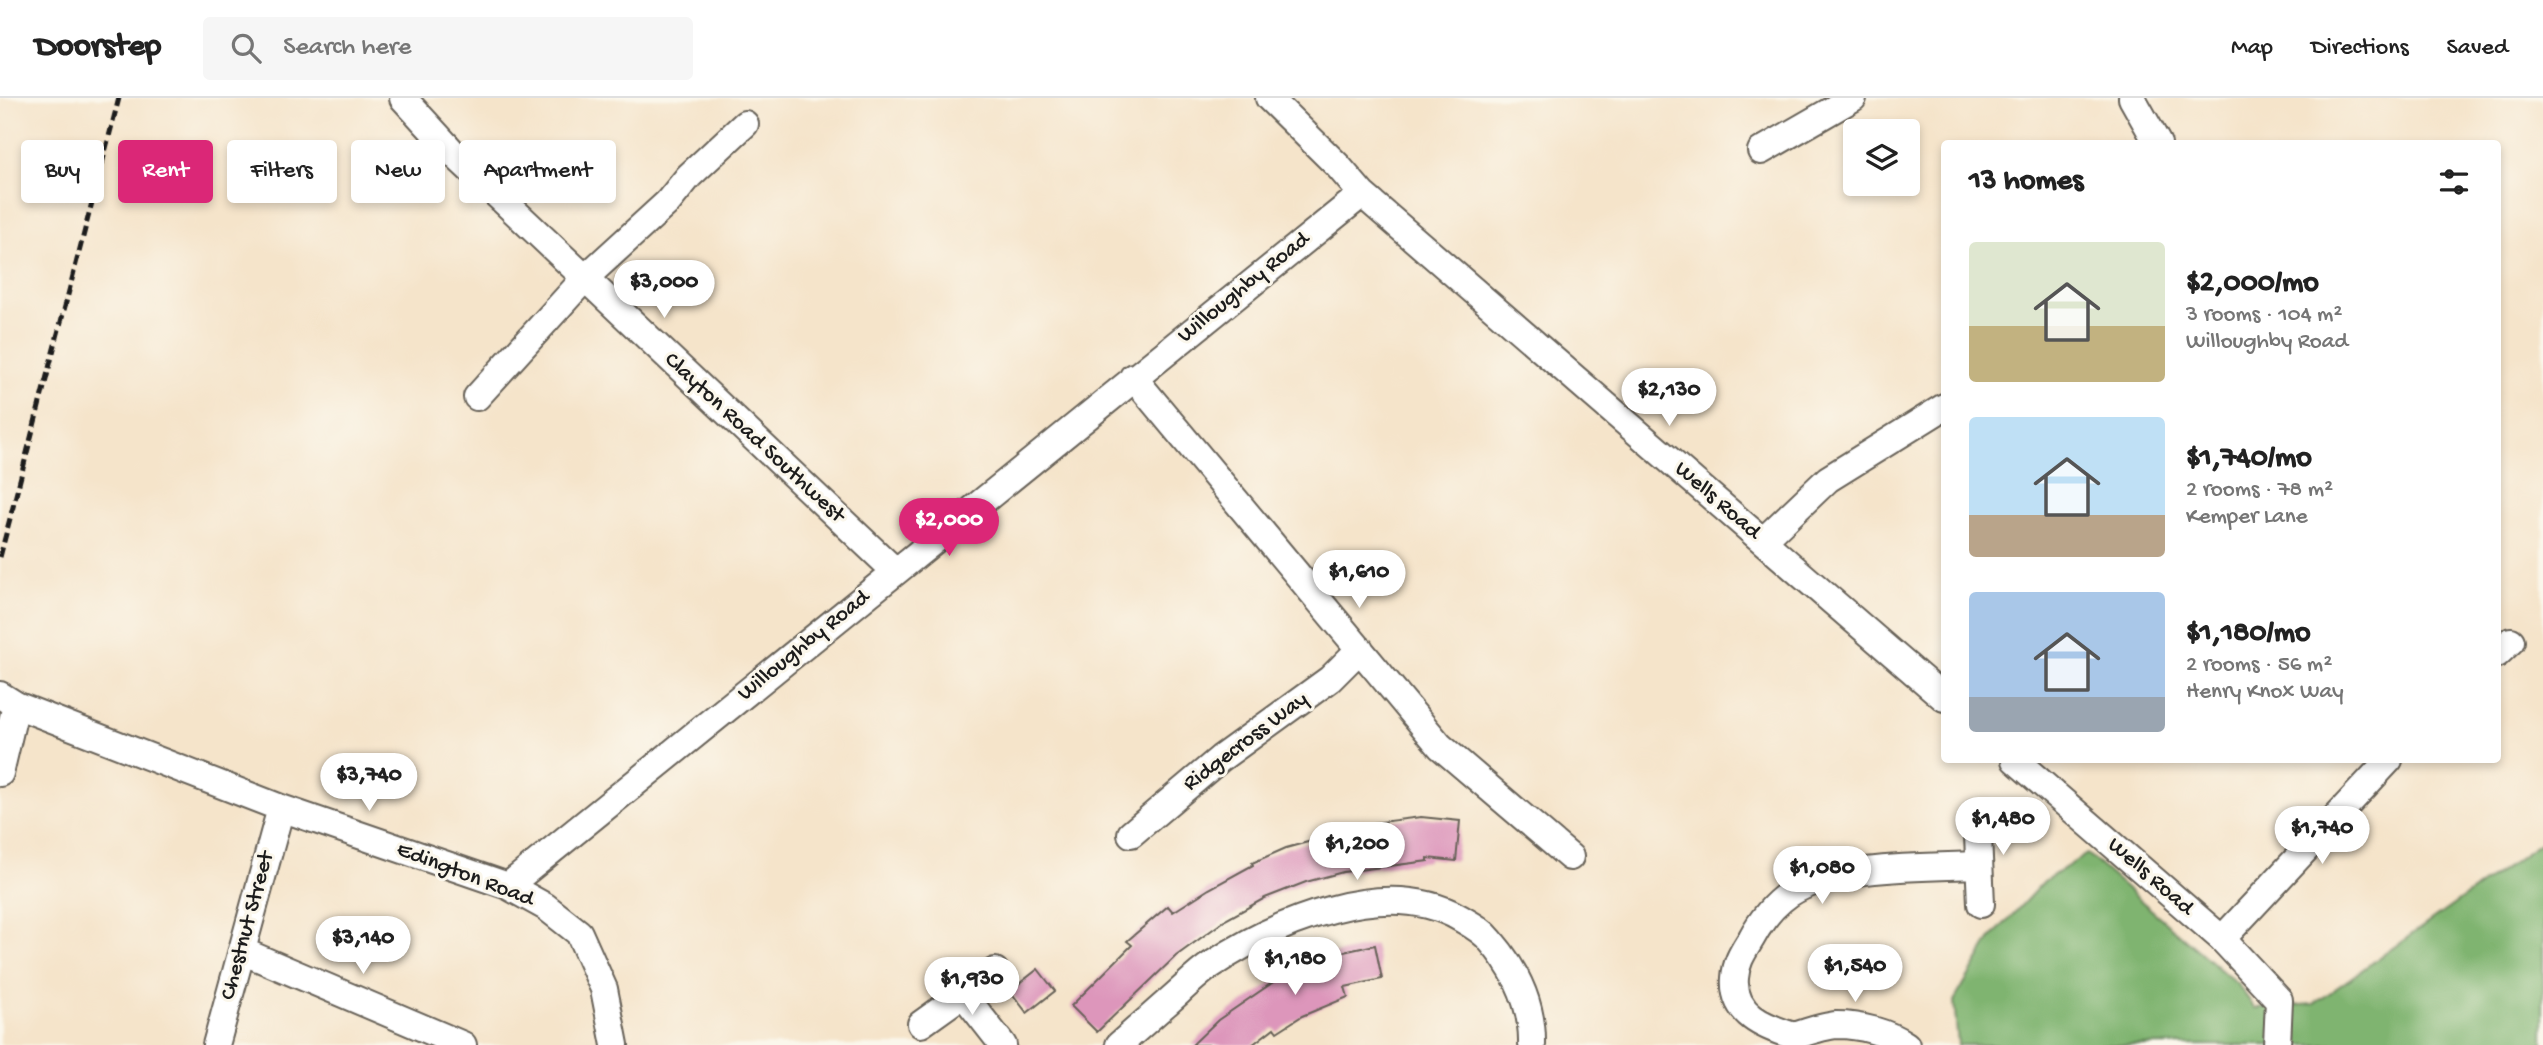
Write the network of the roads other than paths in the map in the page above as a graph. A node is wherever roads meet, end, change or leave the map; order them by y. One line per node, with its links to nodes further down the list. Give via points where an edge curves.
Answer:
1 (403, 98): 9 (street, Clayton Road Southwest)
2 (1269, 98): 8 (street, Wells Road)
3 (1853, 98): 7 (street)
4 (2132, 98): 6 (street)
5 (745, 124): 9 (street)
6 (2156, 140)
7 (1761, 151)
8 (1362, 194): 10 (street, Willoughby Road); 13 (street, Wells Road)
9 (585, 278): 11 (street); 14 (street, Clayton Road Southwest)
10 (1133, 377): 14 (street, Willoughby Road); 15 (street)
11 (477, 397)
12 (1941, 409): 13 (street, via 1828,480)
13 (1763, 541): 16 (street, Wells Road)
14 (895, 571): 26 (street, Willoughby Road)
15 (1360, 649): 23 (street, Ridgecross Way, via 1330,679 1221,758); 24 (street, via 1440,746)
16 (1941, 695)
17 (8, 700): 20 (street); 21 (street, Edington Road)
18 (2018, 763): 28 (street, Wells Road)
19 (2386, 763): 28 (street)
20 (0, 773)
21 (281, 808): 26 (street, Edington Road); 29 (street, Chestnut Street)
22 (1977, 812): 25 (street)
23 (1131, 834)
24 (1570, 857)
25 (1979, 865): 27 (street); 33 (street, via 1849,873 1799,890 1766,916 1736,964 1734,988 1754,1021)
26 (508, 887): 36 (street, Edington Road, via 546,907 579,933 604,989)
27 (1981, 904)
28 (2222, 939): 41 (street, Wells Road, via 2279,1000)
29 (242, 951): 34 (street, Chestnut Street); 35 (street)
30 (995, 971): 31 (street)
31 (963, 994): 32 (street); 37 (street)
32 (921, 1024)
33 (1794, 1040): 40 (street, via 1836,1025 1867,1029)
34 (216, 1045)
35 (463, 1045)
36 (615, 1045)
37 (1003, 1045)
38 (1119, 1045): 39 (street, via 1210,966 1275,929 1325,911 1377,902 1414,902 1450,912 1482,931 1508,961 1524,992)
39 (1532, 1045)
40 (1906, 1045)
41 (2277, 1045)

